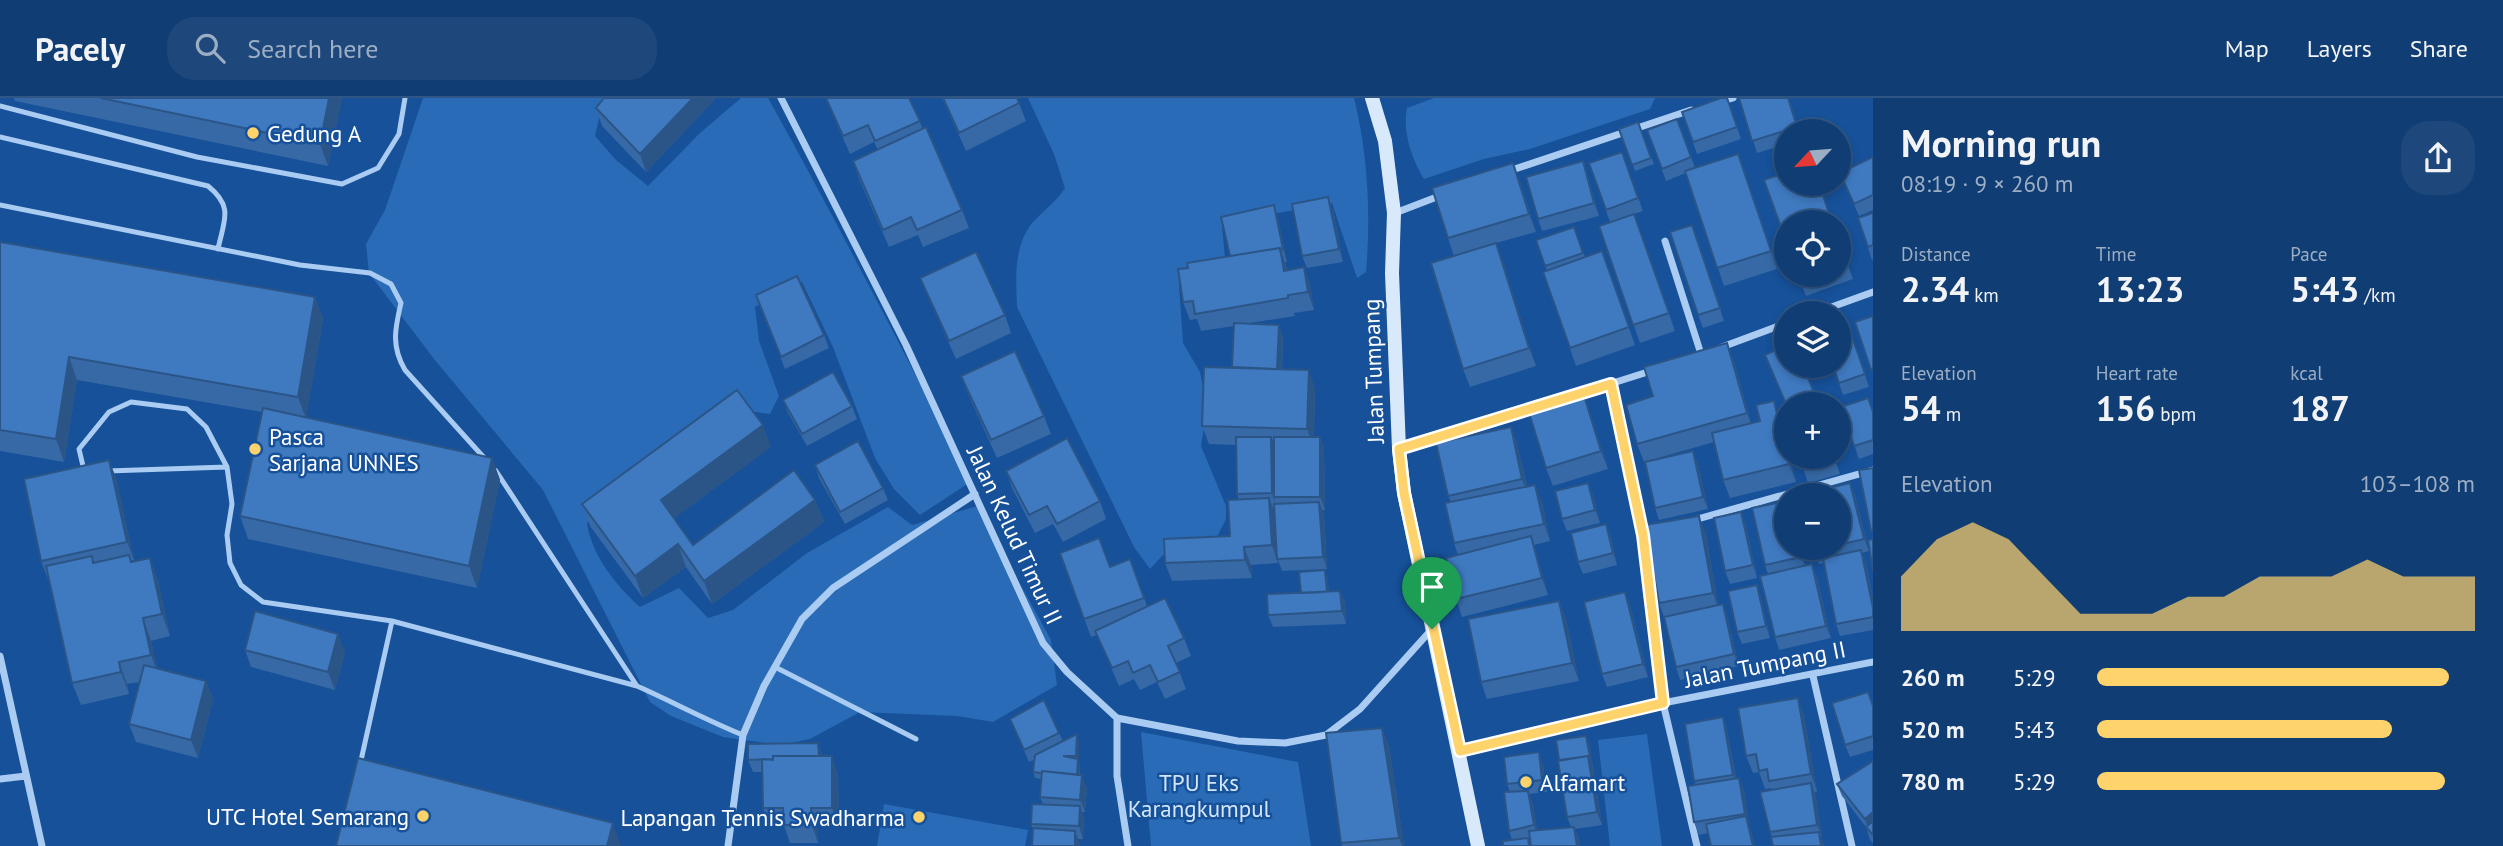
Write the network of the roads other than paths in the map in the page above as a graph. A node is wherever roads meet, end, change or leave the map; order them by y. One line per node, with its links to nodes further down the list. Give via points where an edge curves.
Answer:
1 (405, 98): 5 (lane, via 399,134 378,168 342,184 197,157)
2 (781, 98): 27 (street, Jalan Kelud Timur II, via 906,345)
3 (1372, 98): 12 (main road, Jalan Tumpang, via 1385,141)
4 (1733, 98): 6 (street)
5 (0, 106)
6 (1707, 106)
7 (1695, 109): 9 (street)
8 (0, 138): 14 (lane, via 208,186 222,197 226,208)
9 (1498, 175)
10 (1446, 193): 12 (street)
11 (0, 205): 14 (lane)
12 (1394, 213): 24 (main road, Jalan Tumpang)
13 (1665, 241): 18 (street)
14 (218, 249): 37 (lane, via 370,273 391,284 401,303 394,337 396,355 405,370 493,467)
15 (1873, 292): 16 (street)
16 (1848, 301)
17 (1774, 328): 18 (street)
18 (1701, 354): 19 (street)
19 (1688, 359)
20 (1662, 367): 21 (street)
21 (1611, 384): 22 (street); 30 (street)
22 (1561, 399)
23 (1548, 403): 24 (street)
24 (1399, 449): 32 (main road, Jalan Tumpang)
25 (227, 467): 25 (lane, via 94,471 83,466 79,449 109,412 131,401 187,409 206,427); 31 (lane, via 232,504 227,535 230,563 241,585 263,601 286,607)
26 (1873, 470): 28 (street)
27 (975, 494): 35 (street, via 833,588 802,619); 39 (street, Jalan Kelud Timur II, via 1043,643)
28 (1681, 524)
29 (1655, 531): 30 (street)
30 (1643, 535): 38 (street)
31 (392, 621): 37 (lane); 43 (lane)
32 (1432, 629): 39 (street, via 1360,709 1326,735 1285,743 1238,741); 42 (main road, Jalan Tumpang)
33 (0, 656): 44 (street)
34 (1873, 662): 36 (street, Jalan Tumpang II)
35 (775, 667): 40 (street); 41 (lane)
36 (1813, 676): 38 (street, Jalan Tumpang II); 51 (street)
37 (637, 686): 40 (lane)
38 (1663, 703): 42 (street, Jalan Tumpang II); 50 (street)
39 (1117, 719): 48 (street, via 1117,776)
40 (743, 735): 47 (street)
41 (916, 738)
42 (1460, 751): 49 (main road, Jalan Tumpang)
43 (359, 766)
44 (26, 776): 45 (street); 46 (street)
45 (0, 779)
46 (42, 846)
47 (728, 846)
48 (1128, 846)
49 (1478, 846)
50 (1697, 846)
51 (1852, 846)

